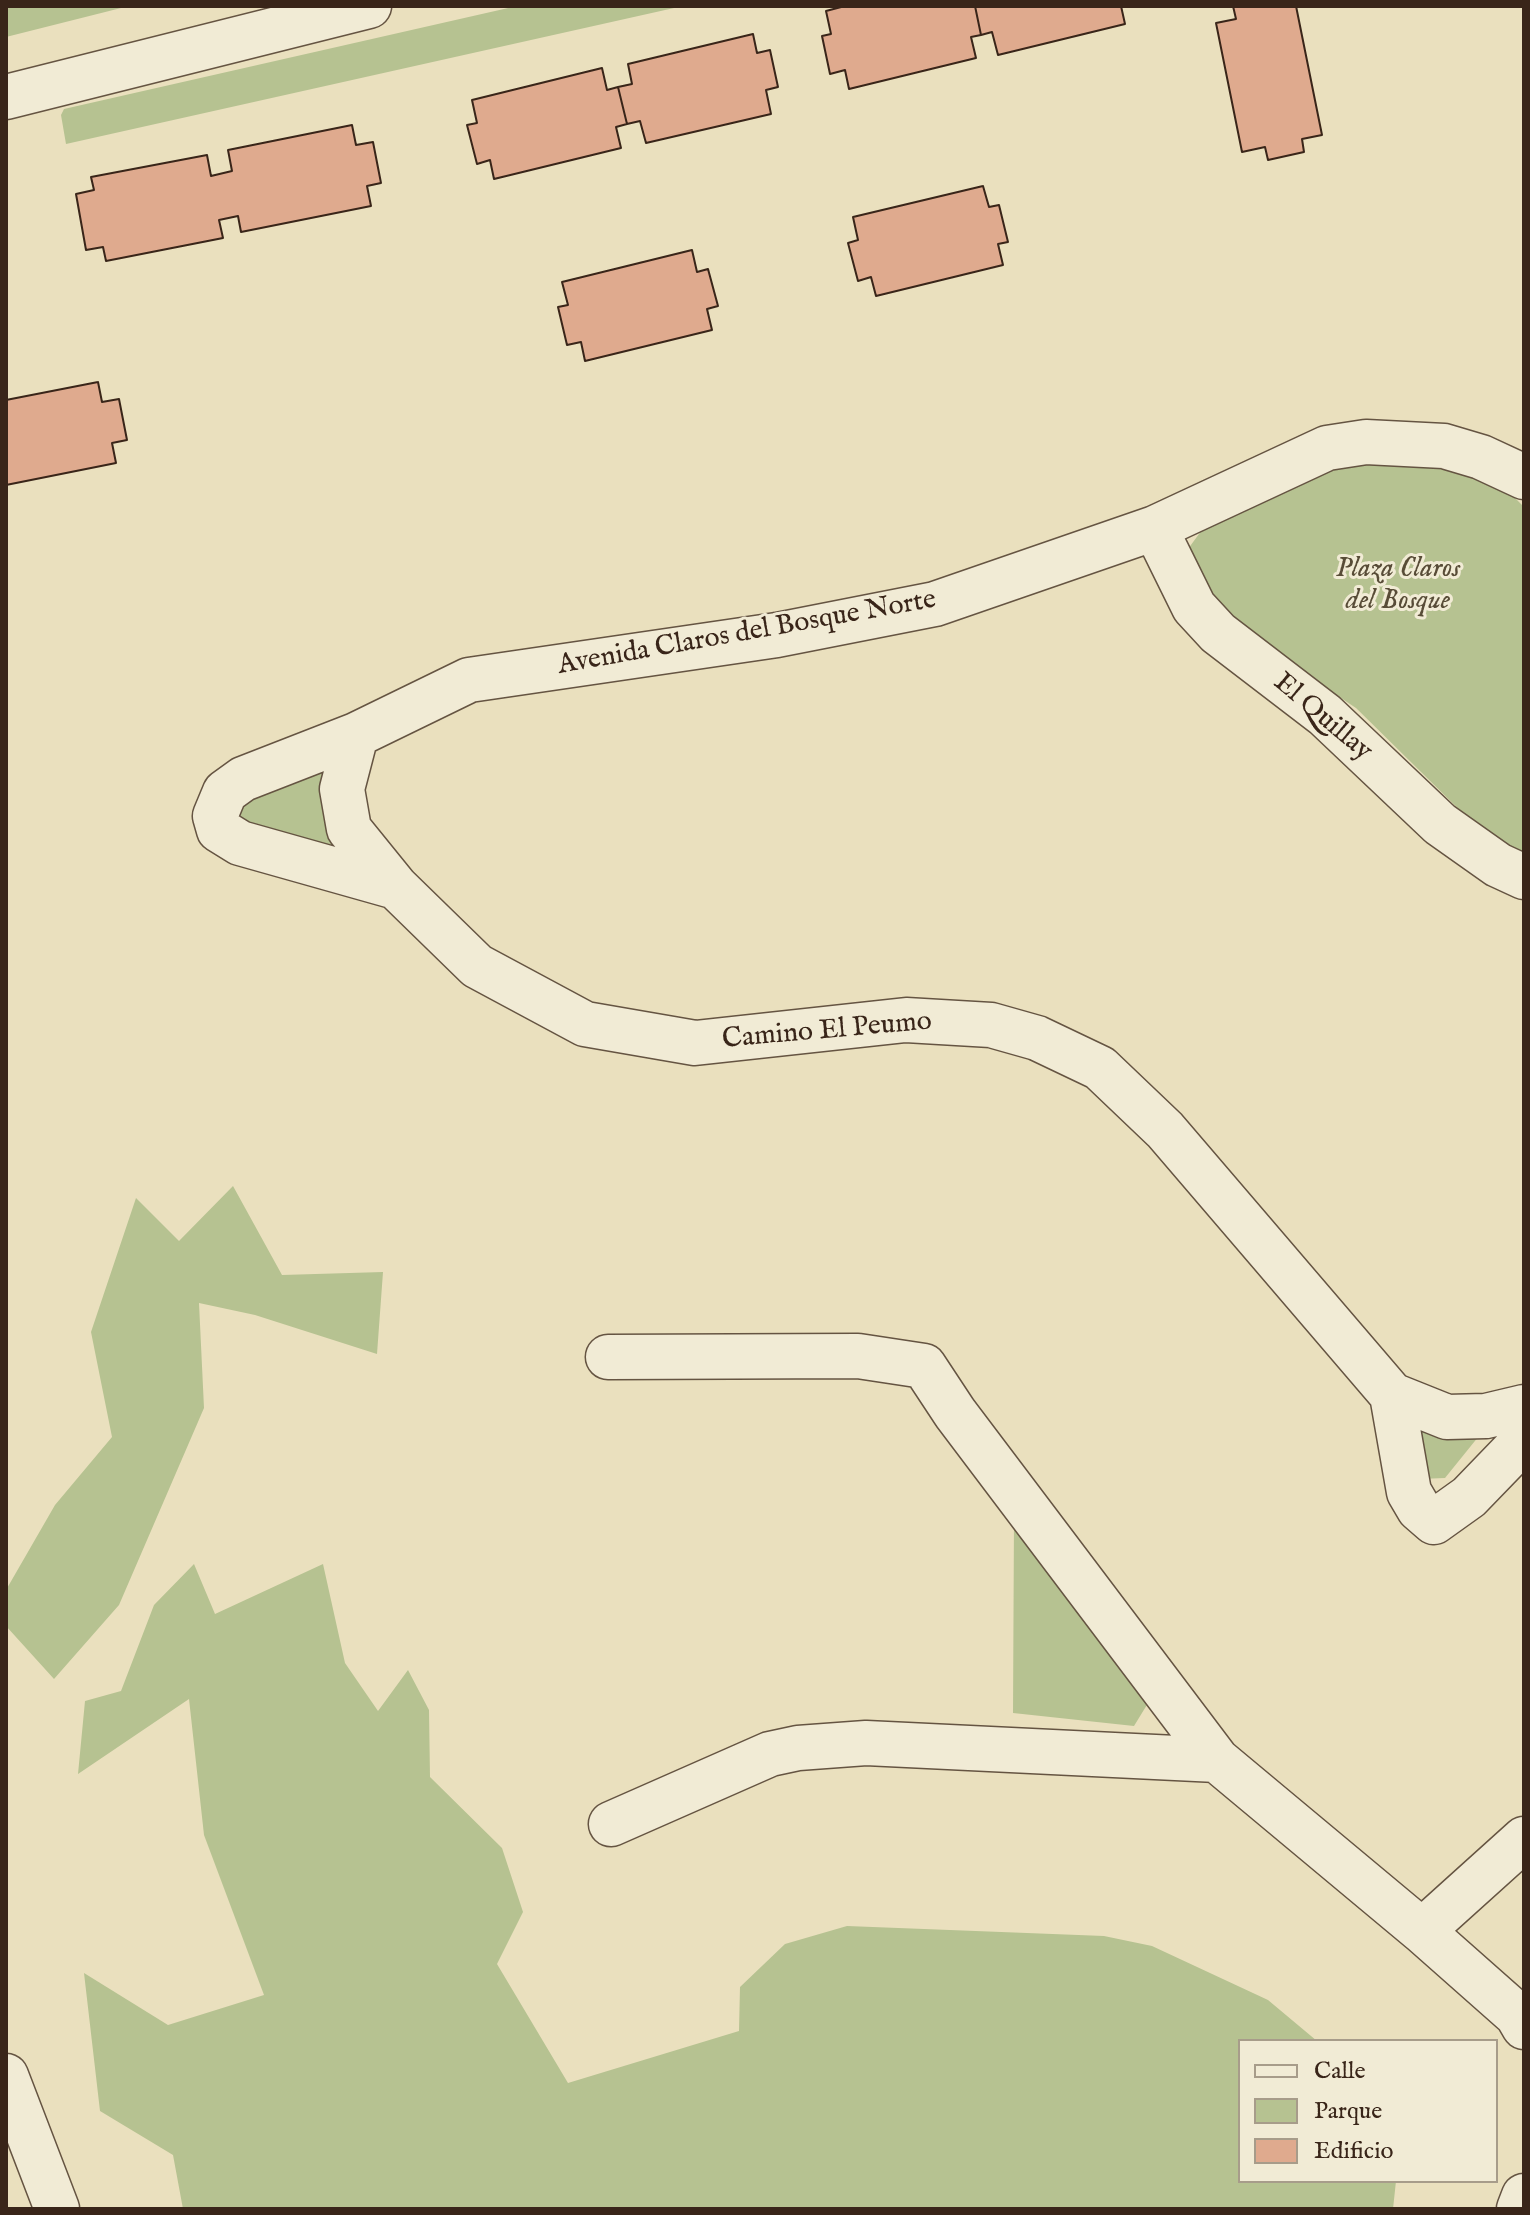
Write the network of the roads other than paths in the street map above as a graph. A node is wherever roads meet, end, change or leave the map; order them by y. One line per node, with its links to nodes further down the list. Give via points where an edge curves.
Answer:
1 (369, 6): 2 (street)
2 (6, 97)
3 (1524, 477): 4 (street, Avenida Claros del Bosque Norte, via 1444,446 1366,442 1327,448)
4 (1155, 528): 5 (street, Avenida Claros del Bosque Norte, via 935,604 777,635 469,680); 7 (street, El Quillay, via 1194,607 1218,633 1325,715 1440,824)
5 (356, 735): 6 (street, Avenida Claros del Bosque Norte, via 243,779 225,792); 8 (street, Camino El Peumo, via 342,789 349,829)
6 (215, 816): 8 (street, Camino El Peumo, via 219,830 240,843)
7 (1524, 877)
8 (396, 887): 10 (street, Camino El Peumo, via 477,966 585,1024 695,1043 906,1020 991,1025 1037,1038 1100,1068 1165,1130)
9 (608, 1357): 13 (street, via 858,1356 924,1366)
10 (1392, 1395): 11 (street, Camino El Peumo, via 1447,1417 1486,1416); 12 (street, via 1409,1492 1434,1522 1469,1497)
11 (1524, 1407)
12 (1524, 1440)
13 (1217, 1760): 14 (street, via 866,1743 798,1748 770,1754); 16 (street)
14 (611, 1824)
15 (1524, 1839): 16 (street)
16 (1422, 1931): 17 (street)
17 (1522, 2019)
18 (6, 2076): 20 (street)
19 (1524, 2196): 21 (street)
20 (57, 2209)
21 (1519, 2209)

